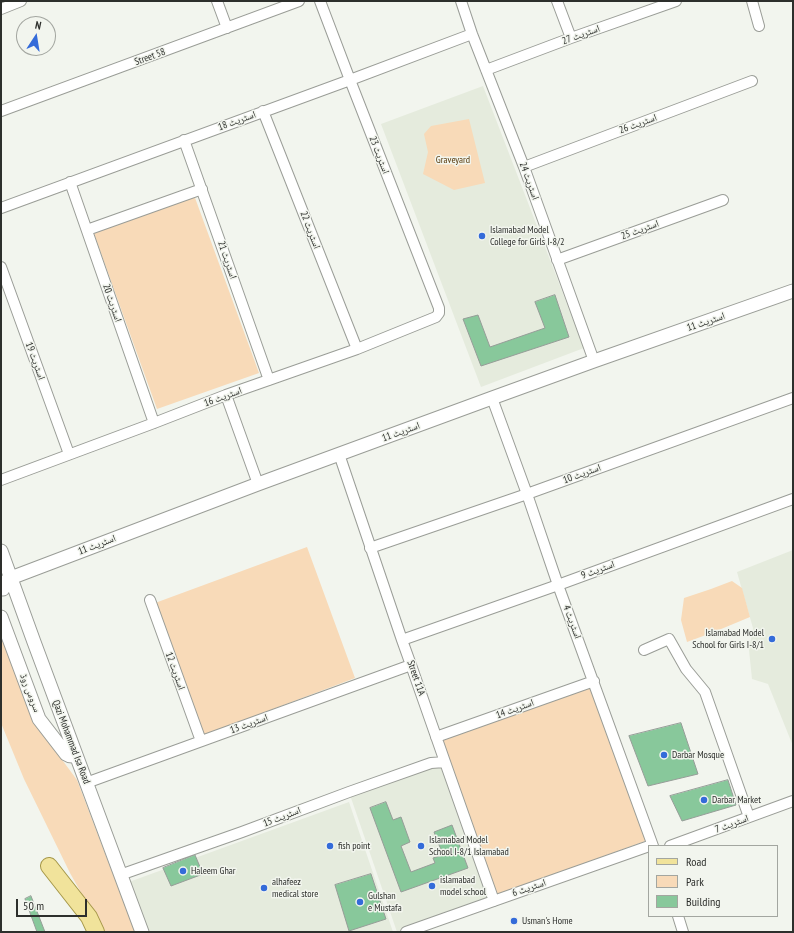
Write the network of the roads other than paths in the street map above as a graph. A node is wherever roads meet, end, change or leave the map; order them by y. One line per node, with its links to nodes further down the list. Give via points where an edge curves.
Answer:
1 (21, 1): 10 (street)
2 (217, 1): 12 (street)
3 (299, 1): 12 (street, Street 58)
4 (320, 1): 16 (street, اسٹریٹ 23)
5 (461, 1): 13 (street, اسٹریٹ 24)
6 (556, 1): 14 (street)
7 (676, 1): 9 (street, اسٹریٹ 27)
8 (752, 1): 11 (street)
9 (654, 5): 14 (street, اسٹریٹ 27)
10 (1, 8)
11 (759, 26)
12 (227, 28): 18 (street, Street 58)
13 (472, 34): 15 (street, اسٹریٹ 24); 16 (street, اسٹریٹ 18)
14 (570, 38): 15 (street, اسٹریٹ 27)
15 (486, 70): 21 (street, اسٹریٹ 24)
16 (350, 80): 19 (street, اسٹریٹ 18); 30 (street, اسٹریٹ 23)
17 (752, 81): 21 (street, اسٹریٹ 26)
18 (1, 111)
19 (263, 111): 20 (street, اسٹریٹ 18); 31 (street, اسٹریٹ 22)
20 (184, 140): 22 (street, اسٹریٹ 18); 23 (street, اسٹریٹ 21)
21 (524, 167): 27 (street, اسٹریٹ 24)
22 (70, 182): 25 (street, اسٹریٹ 18); 26 (street, اسٹریٹ 20)
23 (202, 189): 26 (street); 33 (street, اسٹریٹ 21)
24 (723, 200): 27 (street, اسٹریٹ 25)
25 (1, 208)
26 (87, 230): 37 (street, اسٹریٹ 20)
27 (557, 260): 32 (street, اسٹریٹ 24)
28 (1, 267): 38 (street, اسٹریٹ 19)
29 (793, 291): 32 (street, اسٹریٹ 11)
30 (439, 308): 31 (street, اسٹریٹ 16, via 436,317)
31 (357, 349): 33 (street, اسٹریٹ 16)
32 (594, 361): 35 (street, اسٹریٹ 11)
33 (269, 380): 34 (street, اسٹریٹ 16)
34 (226, 395): 37 (street, اسٹریٹ 16); 41 (street)
35 (492, 398): 39 (street, اسٹریٹ 11); 42 (street, اسٹریٹ 4)
36 (793, 398): 42 (street, اسٹریٹ 10)
37 (154, 423): 38 (street, اسٹریٹ 16)
38 (69, 454): 40 (street, اسٹریٹ 16)
39 (339, 454): 41 (street, اسٹریٹ 11); 44 (street, Street 11A)
40 (1, 480)
41 (258, 484): 46 (street, اسٹریٹ 11)
42 (527, 494): 44 (street, اسٹریٹ 10); 47 (street, اسٹریٹ 4)
43 (793, 499): 47 (street, اسٹریٹ 9)
44 (370, 548): 50 (street, Street 11A)
45 (1, 551): 46 (street, Qazi Mohammad Isa Road)
46 (5, 580): 56 (street, Qazi Mohammad Isa Road)
47 (558, 585): 50 (street, اسٹریٹ 9); 53 (street, اسٹریٹ 4)
48 (150, 600): 55 (street, اسٹریٹ 12)
49 (1, 616): 56 (street, سروس روڈ, via 39,719 66,754)
50 (402, 640): 52 (street, Street 11A)
51 (644, 650): 60 (street, via 670,639 686,669 705,692)
52 (411, 665): 54 (street, Street 11A); 55 (street, اسٹریٹ 13)
53 (594, 681): 54 (street, اسٹریٹ 14); 61 (street, اسٹریٹ 4)
54 (436, 737): 57 (street, Street 11A)
55 (201, 741): 58 (street, اسٹریٹ 13)
56 (76, 755): 58 (street, Qazi Mohammad Isa Road)
57 (445, 762): 65 (street, اسٹریٹ 15, via 431,763); 66 (street, Street 11A)
58 (86, 783): 65 (street, Qazi Mohammad Isa Road)
59 (793, 801): 60 (street, اسٹریٹ 7)
60 (749, 817): 62 (street, اسٹریٹ 7)
61 (652, 845)
62 (673, 845)
63 (648, 846): 66 (street, اسٹریٹ 6)
64 (49, 866): 68 (main road, via 89,917)
65 (120, 875): 69 (street, Qazi Mohammad Isa Road)
66 (494, 901): 70 (street, اسٹریٹ 6)
67 (678, 917): 71 (street)
68 (96, 932)
69 (142, 932)
70 (406, 932)
71 (683, 932)

